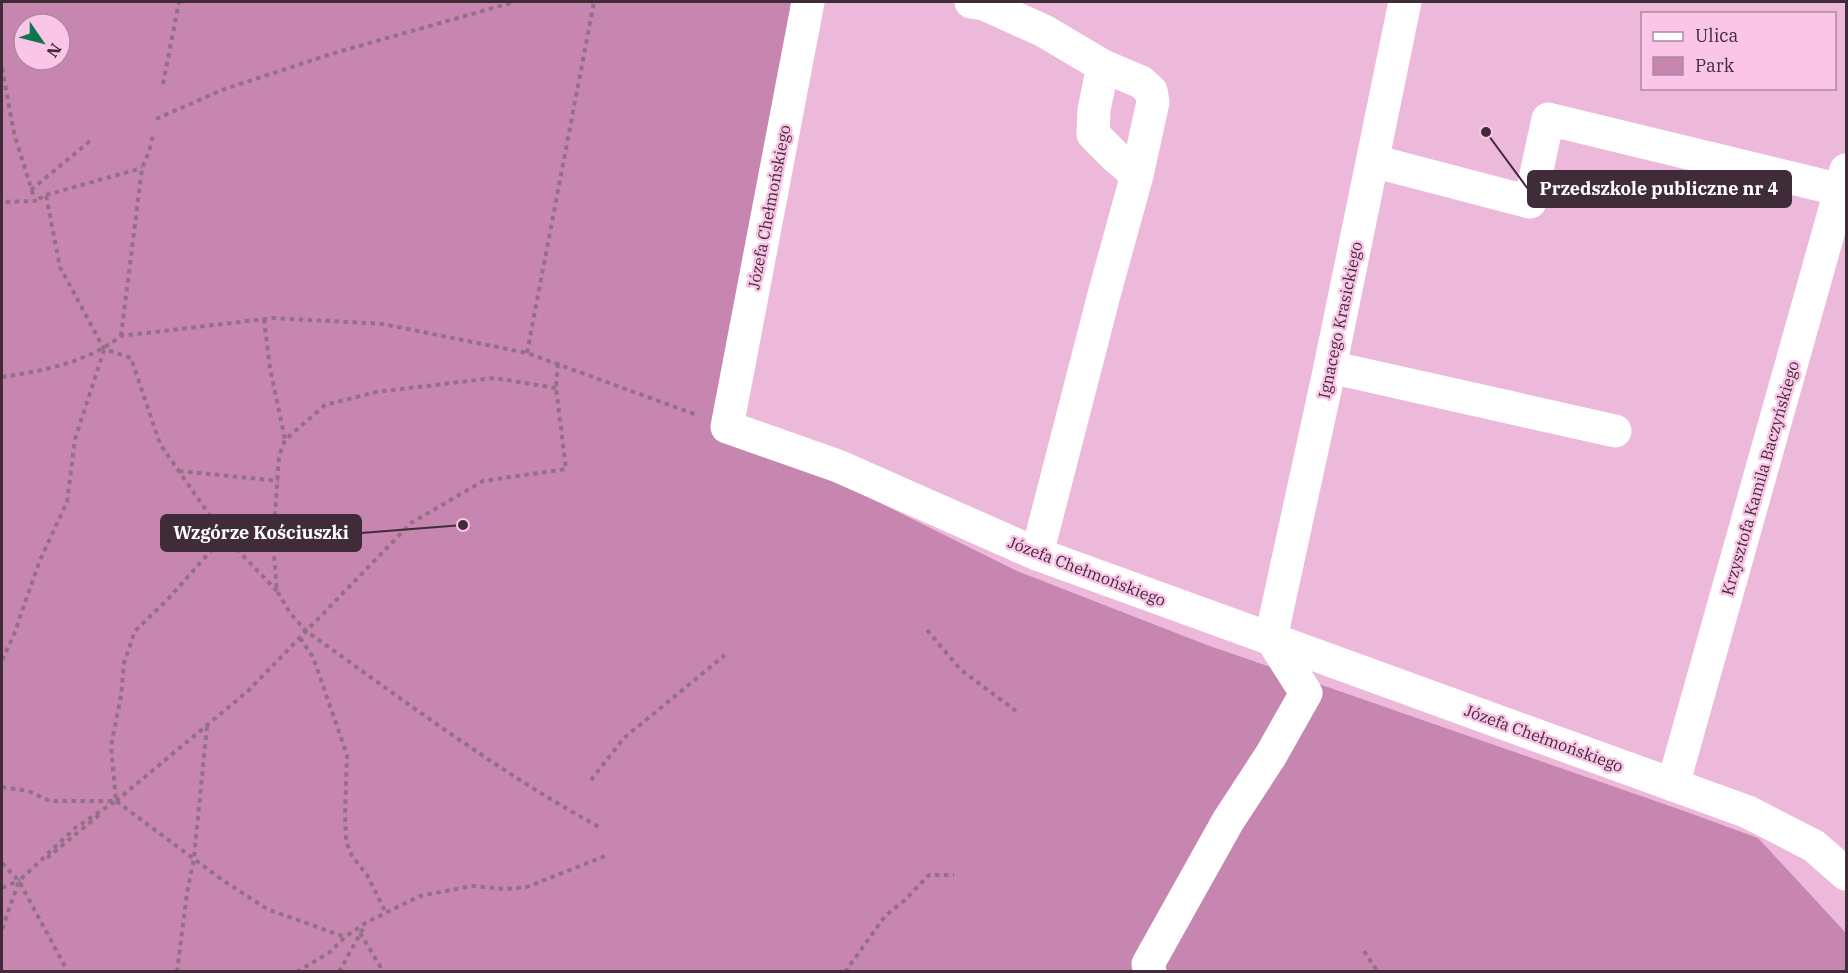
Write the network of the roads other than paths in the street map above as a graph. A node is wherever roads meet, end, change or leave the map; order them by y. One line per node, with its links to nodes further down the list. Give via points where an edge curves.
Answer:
1 (808, 2): 10 (street, Józefa Chełmońskiego, via 727,427 838,466)
2 (971, 2): 4 (street, via 1044,31)
3 (1405, 2): 5 (street, Ignacego Krasickiego)
4 (1103, 66): 6 (street, via 1093,134); 6 (street, via 1141,82 1151,91 1154,102)
5 (1373, 160): 7 (street, via 1530,202 1548,119); 8 (street, Ignacego Krasickiego)
6 (1137, 174): 10 (street)
7 (1844, 180): 12 (street, Krzysztofa Kamila Baczyńskiego)
8 (1330, 367): 9 (street); 11 (street, Ignacego Krasickiego)
9 (1615, 431)
10 (1037, 554): 11 (street, Józefa Chełmońskiego)
11 (1271, 638): 12 (street, Józefa Chełmońskiego); 14 (street, via 1306,693 1228,820 1148,964)
12 (1673, 785): 13 (street, Józefa Chełmońskiego, via 1774,824 1814,846)
13 (1846, 874)
14 (1150, 972)

